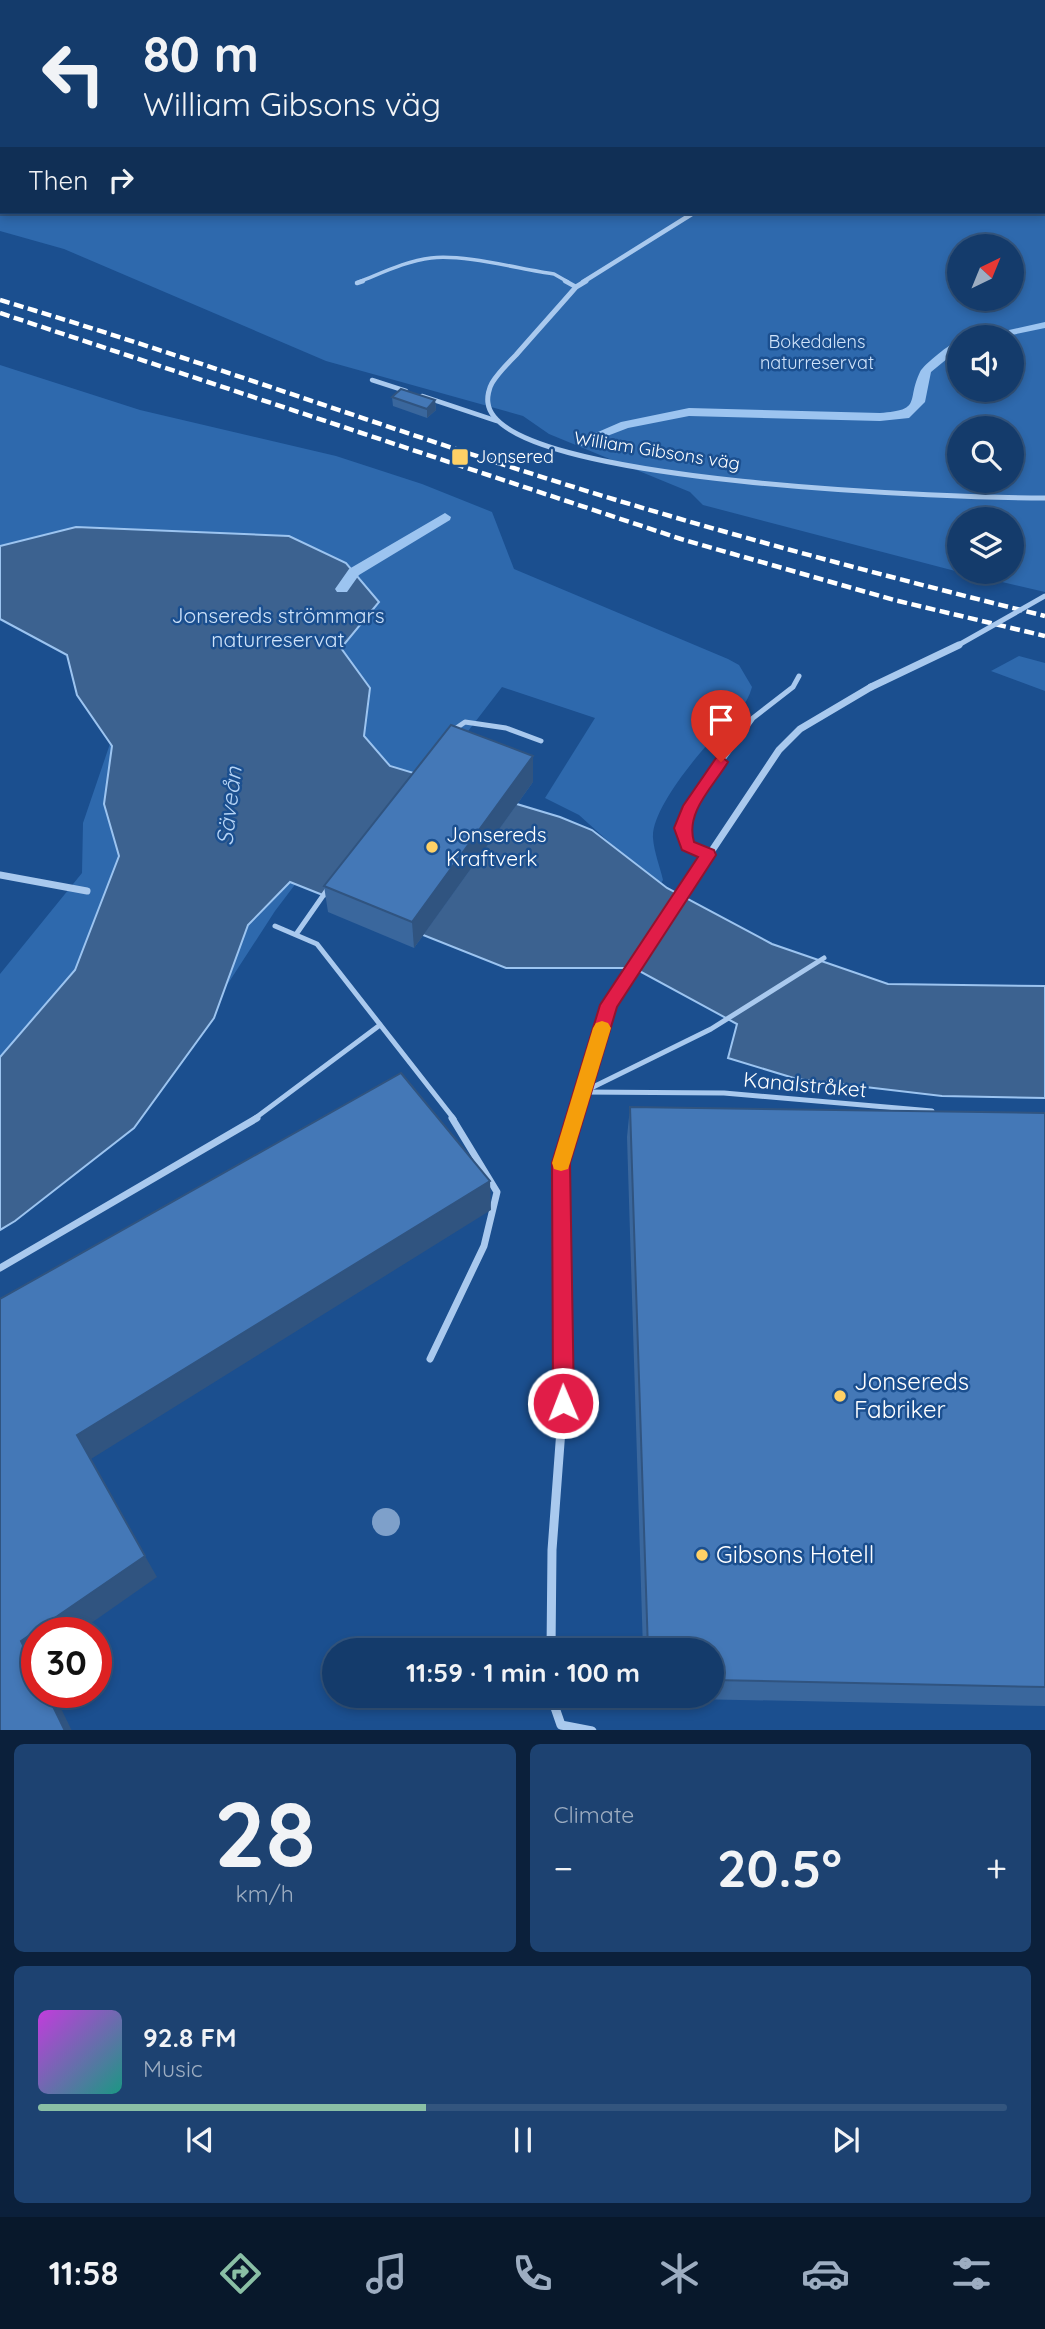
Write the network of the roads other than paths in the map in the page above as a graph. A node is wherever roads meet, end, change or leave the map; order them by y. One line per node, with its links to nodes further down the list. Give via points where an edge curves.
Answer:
1 (692, 214): 3 (street)
2 (357, 284): 3 (lane, via 422,261 456,259 554,274)
3 (576, 287): 5 (street, via 492,382 487,406)
4 (372, 380): 5 (lane)
5 (497, 421): 6 (street, William Gibsons väg, via 545,447 567,453 704,477 872,492)
6 (1045, 498)
7 (1045, 596): 11 (street, bridge, via 800,729 779,750)
8 (799, 676): 11 (lane, via 793,687 753,718 688,810 682,828 687,846)
9 (445, 737): 10 (lane, via 465,722 506,728)
10 (541, 741)
11 (708, 855): 20 (street, via 609,1005)
12 (0, 875): 14 (street)
13 (328, 889): 15 (lane)
14 (87, 891)
15 (320, 900): 17 (lane)
16 (275, 926): 17 (lane)
17 (297, 933): 19 (lane, via 317,944)
18 (824, 958): 20 (lane, via 711,1029)
19 (380, 1025): 22 (lane, via 268,1111); 23 (lane, via 462,1130 497,1192 484,1246)
20 (582, 1092): 21 (lane, Kanalstråket, via 724,1093); 24 (street, via 561,1163 563,1403)
21 (943, 1112)
22 (0, 1268)
23 (430, 1359)
24 (551, 1638)
25 (555, 1708): 26 (street, via 561,1725)
26 (587, 1730)

